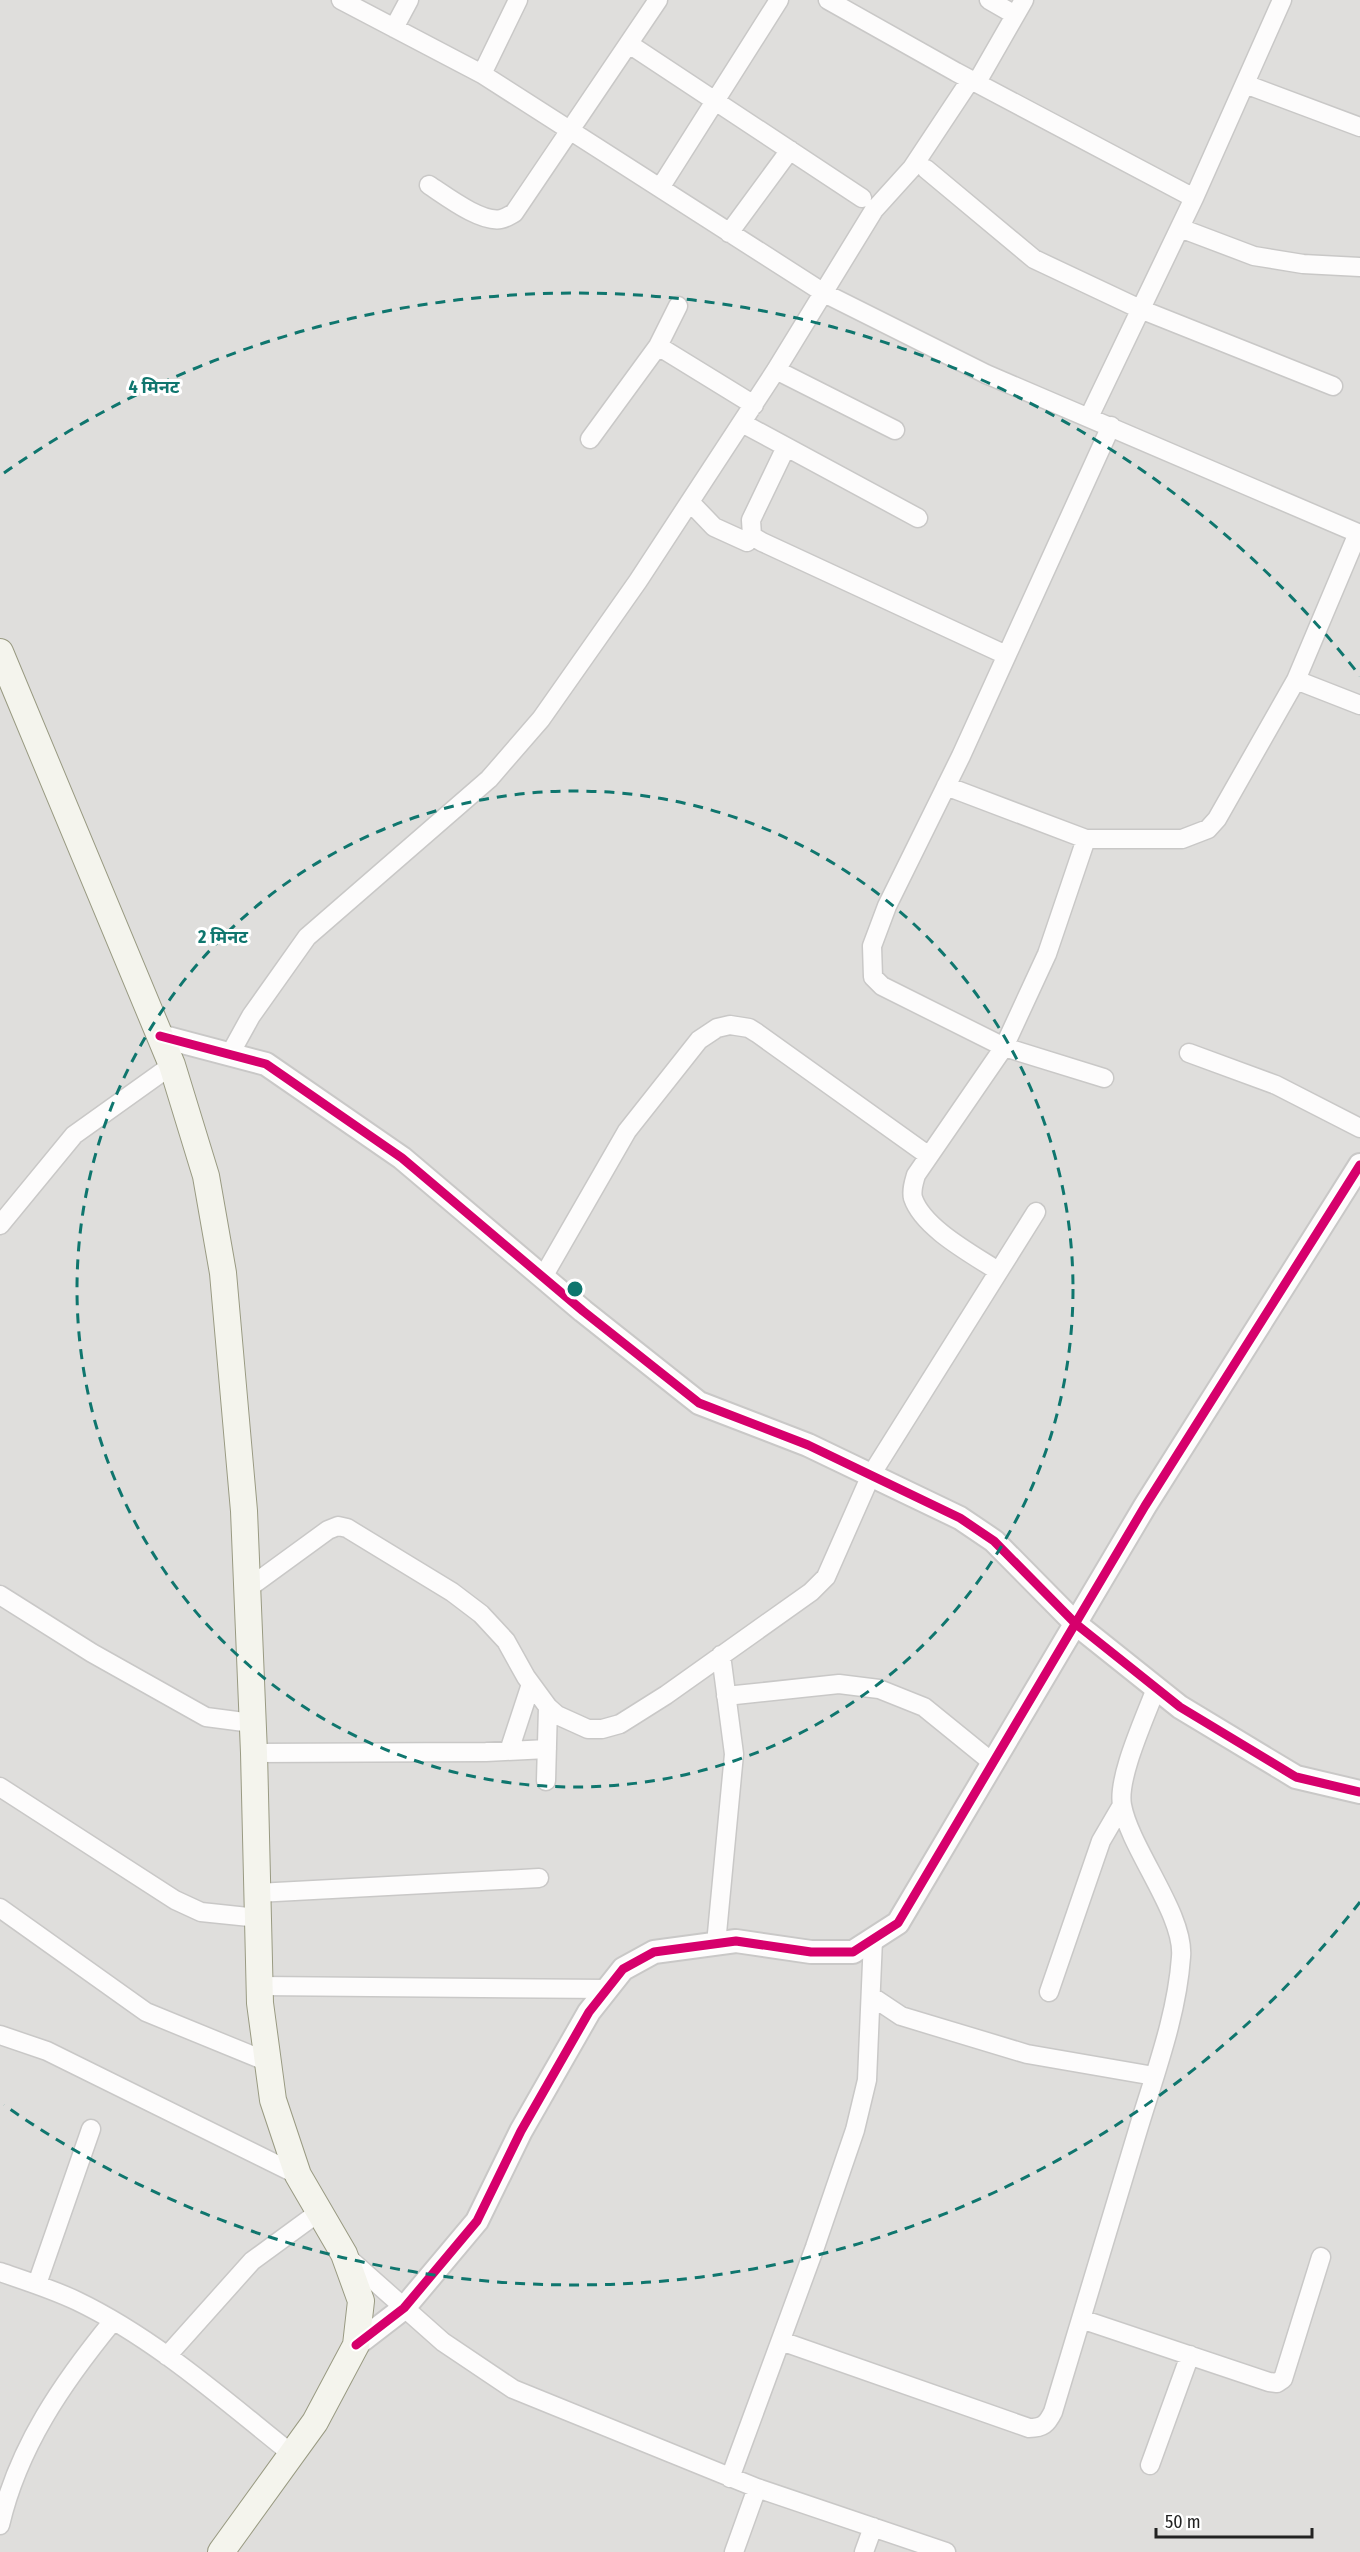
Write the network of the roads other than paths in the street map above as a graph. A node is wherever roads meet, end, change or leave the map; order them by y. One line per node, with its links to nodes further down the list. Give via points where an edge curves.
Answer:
1 (341, 0): 10 (street)
2 (409, 0): 10 (street)
3 (518, 0): 12 (street)
4 (658, 0): 11 (street)
5 (779, 0): 15 (street)
6 (828, 0): 13 (street)
7 (989, 0): 9 (street)
8 (1282, 0): 14 (street)
9 (1020, 8): 13 (street)
10 (394, 28): 12 (street)
11 (629, 44): 15 (street); 17 (street)
12 (482, 74): 17 (street)
13 (977, 82): 23 (street); 27 (street, via 969,82 912,168 874,210)
14 (1245, 84): 16 (street); 23 (street)
15 (716, 100): 18 (street); 21 (street)
16 (1360, 127)
17 (572, 130): 20 (street, via 514,213 503,219 471,211); 21 (street)
18 (790, 150): 22 (street); 25 (street)
19 (926, 169): 29 (street, via 1034,260)
20 (429, 185)
21 (660, 188): 25 (street)
22 (862, 198)
23 (1194, 198): 24 (street)
24 (1180, 228): 26 (street, via 1254,256); 29 (street)
25 (729, 233): 27 (street)
26 (1360, 267)
27 (824, 293): 31 (street); 34 (street, via 986,374)
28 (678, 306): 30 (street)
29 (1140, 309): 32 (street); 34 (street)
30 (658, 346): 33 (street); 38 (street)
31 (776, 370): 33 (street); 37 (street)
32 (1333, 386)
33 (754, 405): 35 (street)
34 (1089, 417): 36 (street)
35 (742, 423): 39 (street); 40 (street)
36 (1111, 426): 42 (street); 45 (street)
37 (895, 430)
38 (590, 439)
39 (786, 447): 41 (street); 45 (street, via 751,520 752,536)
40 (690, 502): 43 (street, via 714,527); 53 (street, via 541,718 489,778 307,937 251,1016)
41 (918, 518)
42 (1359, 534): 46 (street)
43 (747, 542)
44 (0, 652): 50 (main road)
45 (1006, 656): 48 (street)
46 (1296, 680): 47 (street); 49 (street, via 1208,829 1182,838)
47 (1360, 705)
48 (946, 786): 49 (street); 51 (street, via 887,906 872,946 873,977 882,986)
49 (1086, 839): 51 (street, via 1047,954)
50 (160, 1036): 53 (street); 54 (main road)
51 (1004, 1047): 55 (street); 57 (street)
52 (1189, 1053): 56 (street, via 1276,1085)
53 (230, 1054): 62 (street, via 266,1064 402,1158)
54 (172, 1065): 60 (street, via 74,1135); 64 (main road, via 206,1176 223,1274)
55 (1104, 1078)
56 (1360, 1128)
57 (929, 1156): 61 (street, via 913,1187 920,1212 937,1229); 62 (street, via 749,1028 717,1028 699,1040 627,1131)
58 (1360, 1165): 66 (street, via 1145,1506)
59 (1036, 1212): 61 (street)
60 (0, 1224)
61 (998, 1271): 63 (street)
62 (543, 1277): 63 (street, via 699,1403)
63 (871, 1475): 66 (street, via 960,1518 994,1541); 67 (street, via 826,1577 811,1592)
64 (247, 1589): 68 (street, via 328,1530 347,1527 481,1614 506,1641); 72 (main road)
65 (0, 1595): 72 (street, via 92,1653 206,1717)
66 (1076, 1624): 69 (street); 76 (street)
67 (721, 1655): 70 (street); 71 (street, via 666,1695 611,1727 588,1729)
68 (531, 1684): 71 (street); 74 (street)
69 (1156, 1688): 79 (street, via 1179,1707 1296,1777); 80 (street, via 1128,1766)
70 (726, 1696): 76 (street, via 839,1684 879,1689 924,1707); 85 (street, via 734,1754)
71 (548, 1707): 73 (street)
72 (252, 1723): 75 (main road)
73 (547, 1749): 74 (street); 77 (street)
74 (509, 1750): 75 (street)
75 (254, 1753): 82 (main road)
76 (993, 1763): 84 (street, via 898,1923)
77 (546, 1781)
78 (0, 1787): 82 (street, via 175,1900 201,1912)
79 (1360, 1792)
80 (1122, 1805): 88 (street, via 1101,1841); 92 (street, via 1175,1925 1182,1953 1178,1986)
81 (539, 1878): 82 (street)
82 (258, 1906): 86 (main road)
83 (0, 1908): 91 (street, via 146,2012)
84 (873, 1939): 85 (street, via 853,1952 811,1952 736,1941); 89 (street)
85 (716, 1944): 87 (street, via 654,1952 623,1969)
86 (260, 1986): 87 (street); 91 (main road)
87 (607, 1989): 100 (street, via 521,2131 477,2221)
88 (1049, 1992)
89 (871, 1996): 92 (street, via 900,2016 1027,2054); 103 (street, via 867,2080 855,2130)
90 (0, 2035): 94 (street, via 47,2051)
91 (268, 2062): 94 (main road, via 273,2100)
92 (1154, 2076): 101 (street)
93 (91, 2129): 99 (street)
94 (298, 2175): 95 (main road)
95 (319, 2212): 96 (main road); 106 (street, via 252,2261)
96 (344, 2254): 100 (street); 104 (main road, via 361,2301)
97 (1321, 2257): 105 (street, via 1283,2379 1269,2382)
98 (0, 2272): 99 (street)
99 (37, 2284): 102 (street)
100 (404, 2307): 104 (street); 109 (street, via 443,2342 513,2389)
101 (1081, 2319): 103 (street, via 1053,2412 1040,2428 1029,2428); 105 (street)
102 (113, 2321): 106 (street); 111 (street, via 49,2407 12,2480)
103 (781, 2341): 109 (street)
104 (356, 2345): 107 (main road, via 315,2422)
105 (1190, 2355): 108 (street)
106 (167, 2356): 107 (street)
107 (292, 2454): 113 (main road)
108 (1150, 2465)
109 (730, 2478): 110 (street)
110 (757, 2488): 112 (street); 114 (street)
111 (0, 2525)
112 (873, 2527): 115 (street); 116 (street)
113 (221, 2552)
114 (734, 2552)
115 (864, 2552)
116 (946, 2552)

